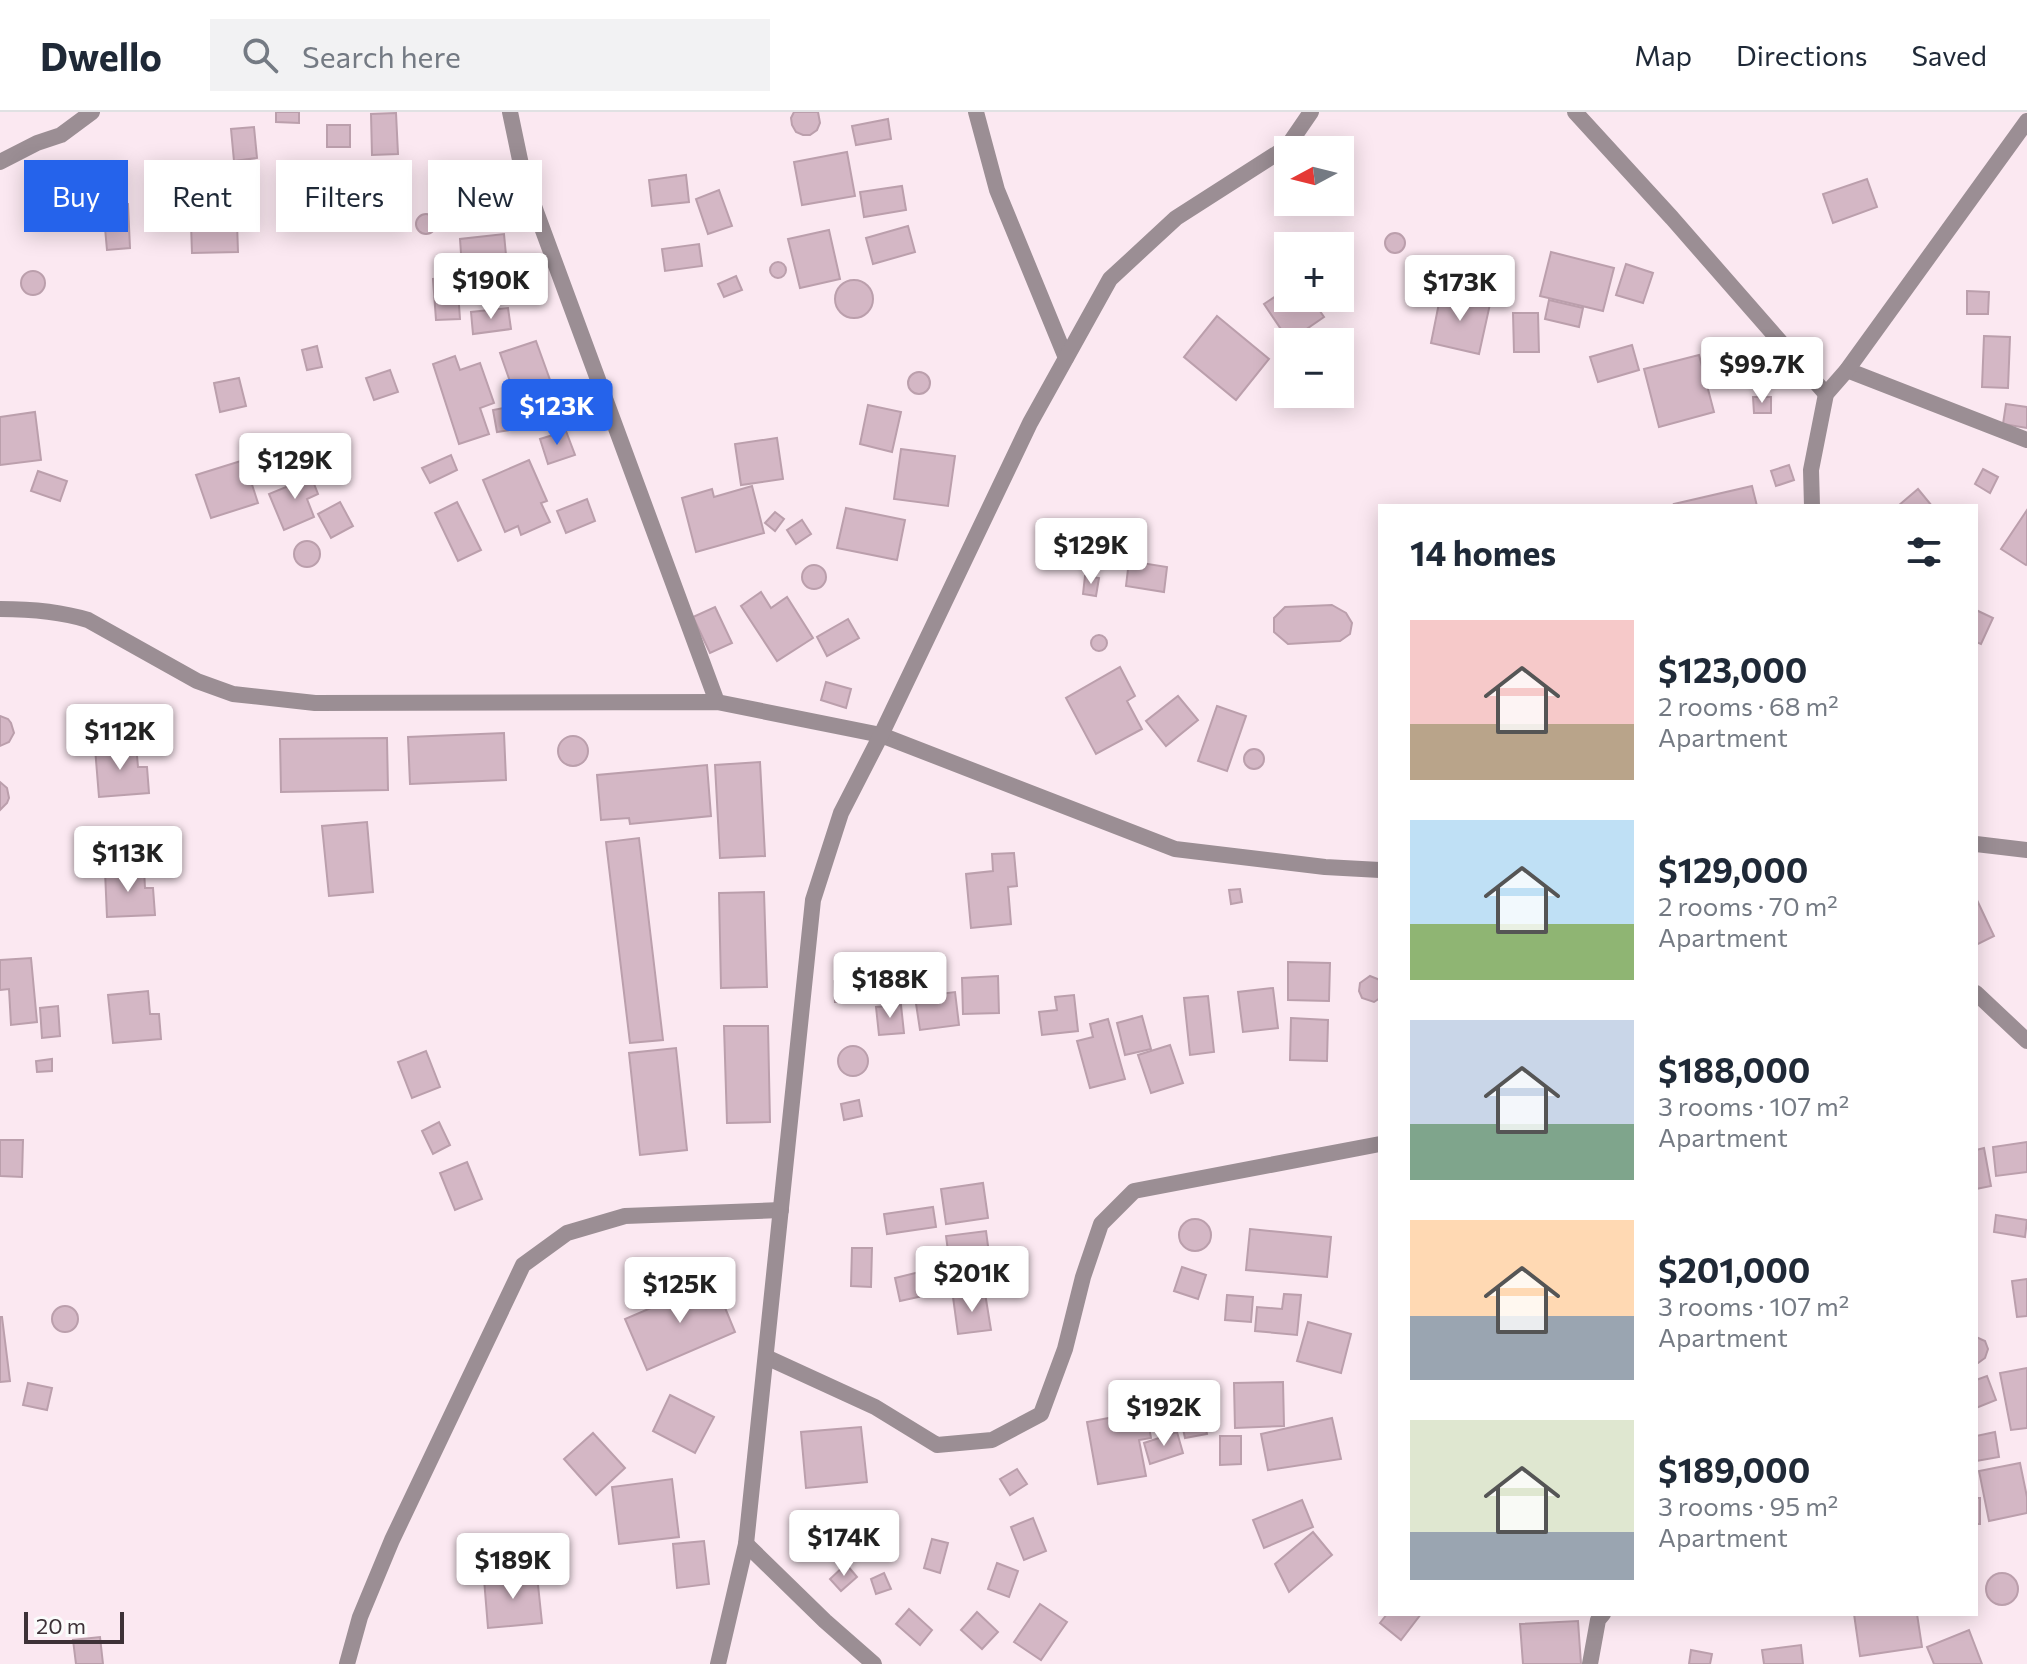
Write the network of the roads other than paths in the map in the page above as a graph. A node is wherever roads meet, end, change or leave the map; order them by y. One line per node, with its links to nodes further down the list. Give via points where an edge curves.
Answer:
1 (92, 112): 7 (street, via 61,135)
2 (510, 112): 14 (street, via 524,179)
3 (976, 112): 8 (street, via 997,190)
4 (1311, 112): 8 (street, via 1287,147 1176,218 1110,279)
5 (1575, 112): 10 (street)
6 (2027, 121): 9 (street)
7 (0, 162)
8 (1066, 358): 15 (street)
9 (1847, 370): 10 (street); 11 (street)
10 (1826, 394): 12 (street, via 1811,470)
11 (2027, 440)
12 (1812, 504)
13 (0, 609): 14 (street, via 43,610 88,620 197,681 233,694 315,703)
14 (717, 702): 15 (street)
15 (881, 735): 18 (street, via 1175,849); 22 (street, via 841,813 813,900)
16 (1978, 844): 17 (street)
17 (2027, 850)
18 (1378, 870)
19 (1978, 995): 20 (street)
20 (2027, 1041)
21 (1378, 1144): 23 (street, via 1134,1191 1101,1224 1041,1414 992,1440 937,1445 875,1407)
22 (781, 1210): 23 (street); 26 (street, via 625,1216 567,1233 523,1265 392,1540)
23 (766, 1357): 24 (street)
24 (746, 1544): 27 (street); 28 (street)
25 (1601, 1616): 29 (street)
26 (347, 1664)
27 (718, 1664)
28 (874, 1664)
29 (1590, 1664)

